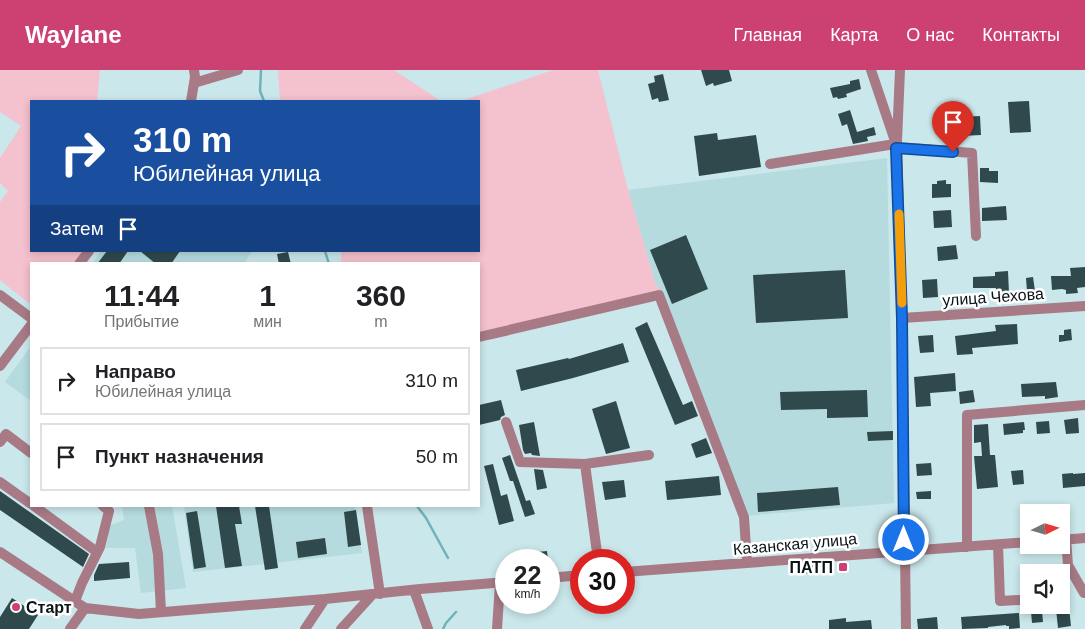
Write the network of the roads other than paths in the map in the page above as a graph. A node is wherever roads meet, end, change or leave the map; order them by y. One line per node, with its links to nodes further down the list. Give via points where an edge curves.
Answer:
1 (194, 70): 5 (street)
2 (238, 70): 5 (street)
3 (871, 70): 7 (street)
4 (900, 70): 7 (street)
5 (194, 83): 6 (street)
6 (192, 100)
7 (896, 146): 8 (street); 9 (street, via 972,153); 15 (street)
8 (770, 164)
9 (976, 236)
10 (88, 252): 11 (street)
11 (81, 262)
12 (0, 295): 14 (street)
13 (1085, 306): 15 (street, улица Чехова)
14 (30, 317)
15 (902, 318): 37 (street)
16 (30, 326): 18 (street)
17 (480, 337): 40 (street, via 659,295 744,517)
18 (0, 366)
19 (1085, 405): 35 (street, via 967,415)
20 (506, 422): 24 (street, via 520,462)
21 (0, 442): 22 (street, via 6,434)
22 (30, 452)
23 (649, 455): 24 (street)
24 (585, 464): 36 (street)
25 (0, 482): 26 (street)
26 (30, 503)
27 (36, 507): 39 (street)
28 (104, 507): 39 (street, via 109,511)
29 (149, 507): 51 (street, via 158,554)
30 (368, 507): 46 (street)
31 (1085, 538): 32 (street)
32 (1070, 539)
33 (1020, 543): 34 (street, Казанская улица)
34 (998, 544): 35 (street, Казанская улица); 48 (street, via 1000,602)
35 (967, 547): 37 (street, Казанская улица)
36 (597, 549)
37 (904, 550): 40 (street, Казанская улица); 58 (street)
38 (0, 552): 49 (street)
39 (97, 552): 49 (street)
40 (747, 563): 42 (street, Казанская улица)
41 (1070, 568): 45 (street)
42 (635, 571)
43 (495, 584): 44 (street)
44 (414, 590): 46 (street); 56 (street)
45 (1084, 593)
46 (376, 594): 47 (street); 55 (street)
47 (325, 600): 51 (street); 54 (street)
48 (1019, 600)
49 (75, 601): 50 (street)
50 (85, 608): 51 (street, via 140,614); 53 (street)
51 (161, 612)
52 (499, 614): 57 (street)
53 (70, 629)
54 (305, 629)
55 (341, 629)
56 (428, 629)
57 (497, 629)
58 (906, 629)

